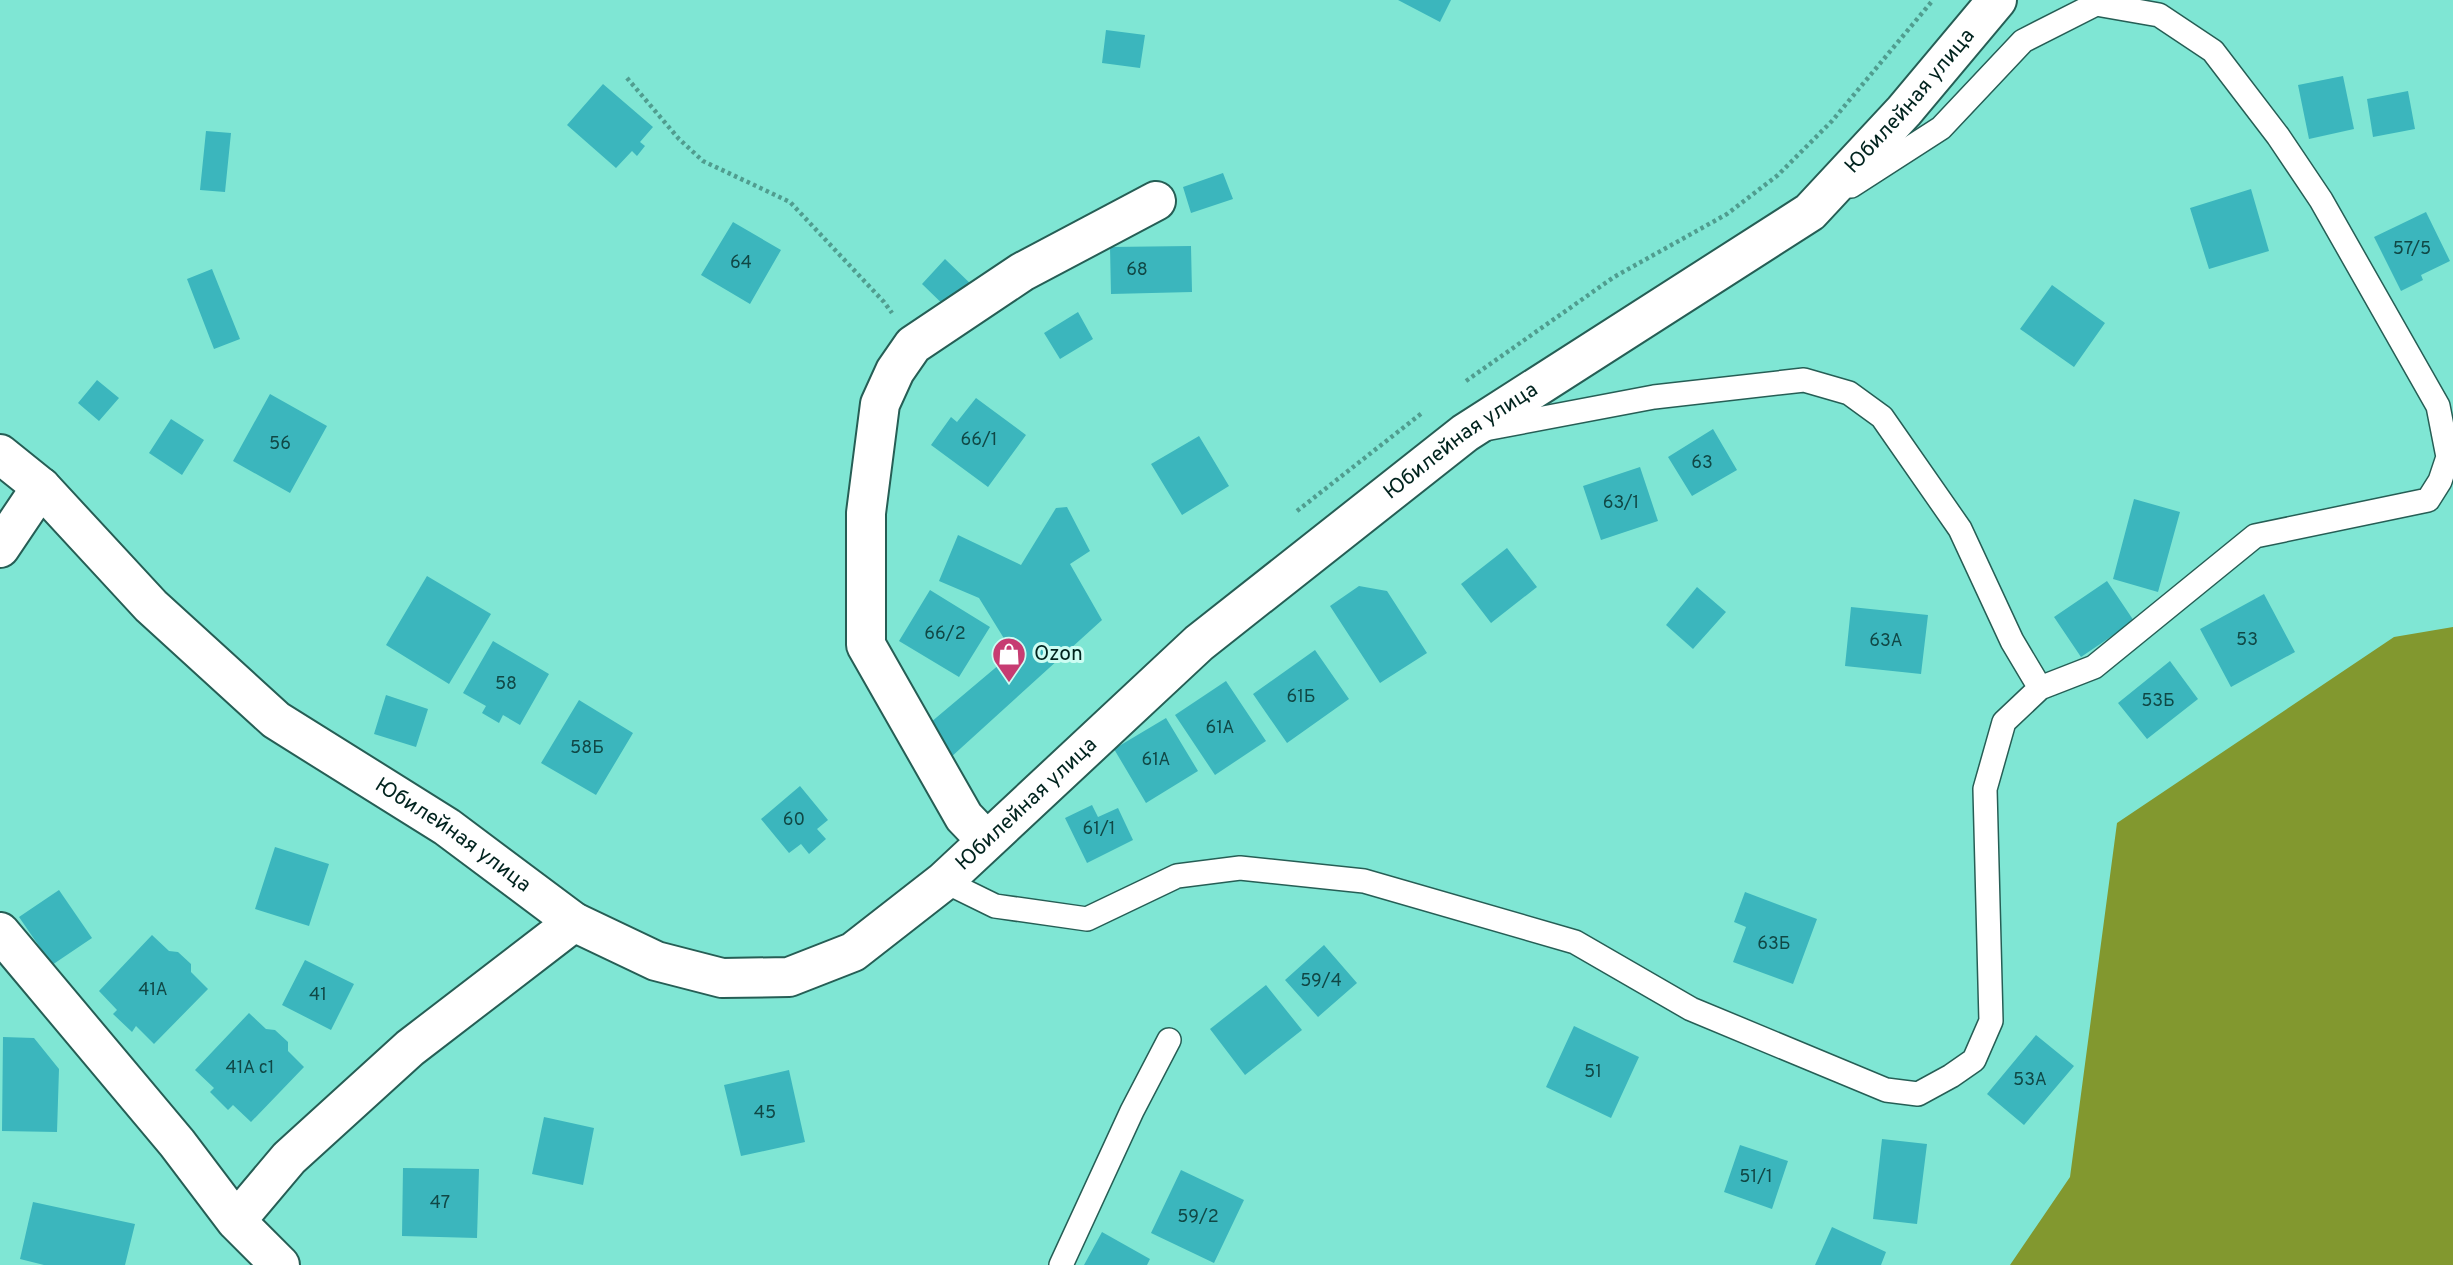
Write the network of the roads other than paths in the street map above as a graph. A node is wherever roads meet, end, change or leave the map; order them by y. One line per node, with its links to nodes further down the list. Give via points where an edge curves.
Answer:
1 (1997, 0): 3 (street, Юбилейная улица, via 1904,111)
2 (1156, 201): 9 (street, via 1022,272 913,345 880,404 866,513 866,645 964,817)
3 (1810, 212): 4 (street, Юбилейная улица); 8 (lane, via 1941,128 2023,41 2096,4 2159,15 2213,51 2278,136 2321,200 2438,407 2448,457 2428,500 2255,536 2094,667)
4 (1465, 433): 8 (lane, via 1654,397 1790,381 1804,380 1849,393 1882,417 1960,529 2012,641); 9 (street, Юбилейная улица, via 1199,643)
5 (0, 454): 6 (street, Юбилейная улица)
6 (41, 487): 7 (street); 11 (street, Юбилейная улица, via 151,606 276,720 447,827)
7 (0, 548)
8 (2040, 688): 10 (lane, via 2004,722 1985,789 1991,1021 1973,1060 1918,1094 1886,1090 1691,1009 1575,942 1364,881 1241,868 1177,876 1087,919 995,906)
9 (986, 840): 10 (street, Юбилейная улица)
10 (944, 881): 11 (street, Юбилейная улица, via 853,952 789,976 722,978 656,961)
11 (574, 922): 14 (street, via 410,1048 289,1157)
12 (0, 932): 14 (street, via 177,1143)
13 (1169, 1040): 16 (lane)
14 (236, 1221): 15 (street)
15 (280, 1265)
16 (1061, 1265)

